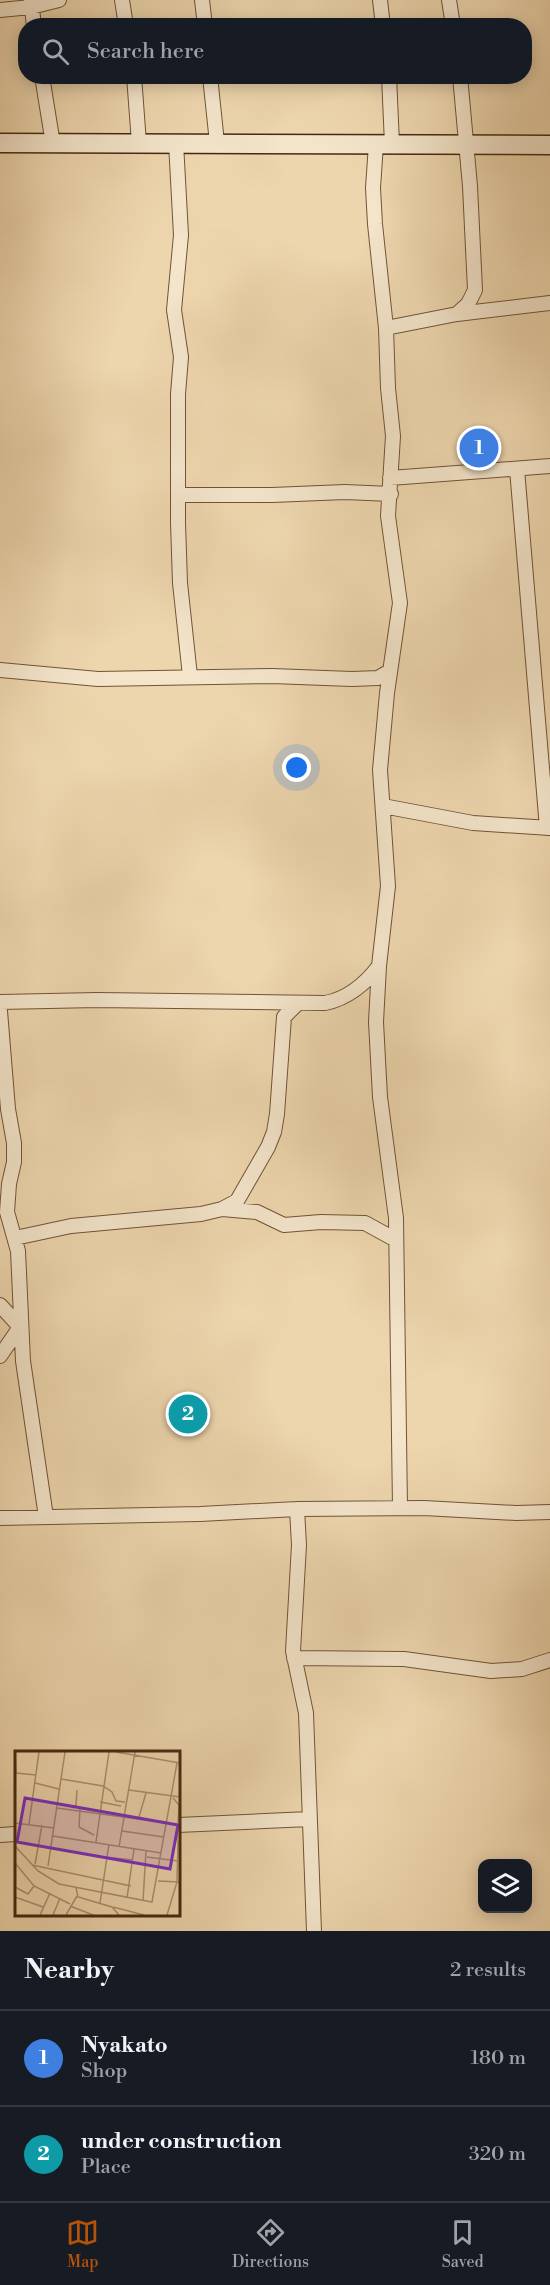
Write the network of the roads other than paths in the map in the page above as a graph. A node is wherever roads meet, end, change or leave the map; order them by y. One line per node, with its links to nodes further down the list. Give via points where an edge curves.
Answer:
1 (59, 0): 6 (street)
2 (122, 0): 9 (street)
3 (202, 0): 10 (street)
4 (380, 0): 11 (street)
5 (449, 0): 12 (street)
6 (31, 3): 7 (street); 8 (street)
7 (0, 10)
8 (33, 18)
9 (125, 18)
10 (204, 18)
11 (382, 18)
12 (452, 18)
13 (43, 84): 22 (street)
14 (135, 84): 19 (street)
15 (211, 84): 21 (street)
16 (388, 84): 23 (street)
17 (461, 84): 24 (street)
18 (0, 143): 22 (street)
19 (139, 143): 20 (street); 22 (street)
20 (176, 143): 21 (street); 33 (street, via 182,236 174,310 181,357)
21 (218, 143): 23 (street)
22 (53, 144)
23 (384, 144): 24 (street); 28 (street, via 373,188)
24 (467, 144): 25 (street); 27 (street, via 475,290)
25 (550, 145)
26 (550, 303): 27 (street)
27 (457, 314): 28 (street)
28 (386, 328): 31 (street, via 393,436)
29 (550, 466): 30 (street)
30 (517, 469): 31 (street); 38 (street)
31 (390, 478): 32 (street)
32 (390, 494): 33 (street); 35 (street, via 388,516 400,603)
33 (178, 495): 36 (street, via 180,583)
34 (0, 670): 36 (street, via 98,679)
35 (390, 671): 36 (street, via 378,678 352,680 272,675); 37 (street, via 380,770)
36 (190, 676)
37 (382, 806): 38 (street, via 473,823); 39 (street, via 388,886)
38 (549, 828)
39 (379, 966): 41 (street, via 369,980 334,1001); 45 (street, via 377,1063)
40 (0, 1002): 41 (street)
41 (298, 1003): 43 (street, via 284,1017 274,1132 237,1201)
42 (0, 1011): 44 (street, via 14,1143 7,1212)
43 (222, 1209): 44 (street, via 169,1218 71,1226); 45 (street, via 257,1212 284,1225 366,1223)
44 (15, 1238): 47 (street)
45 (396, 1240): 49 (street)
46 (0, 1305): 47 (street)
47 (20, 1327): 48 (street); 52 (street)
48 (0, 1356)
49 (400, 1508): 50 (street); 51 (street)
50 (297, 1509): 52 (street); 54 (street)
51 (550, 1512)
52 (46, 1517): 53 (street)
53 (0, 1518)
54 (294, 1658): 55 (street, via 404,1659 491,1671 522,1669); 56 (street, via 306,1713)
55 (550, 1660)
56 (309, 1819): 57 (street); 60 (street)
57 (180, 1825)
58 (15, 1834): 59 (street)
59 (0, 1835)
60 (314, 1931)

